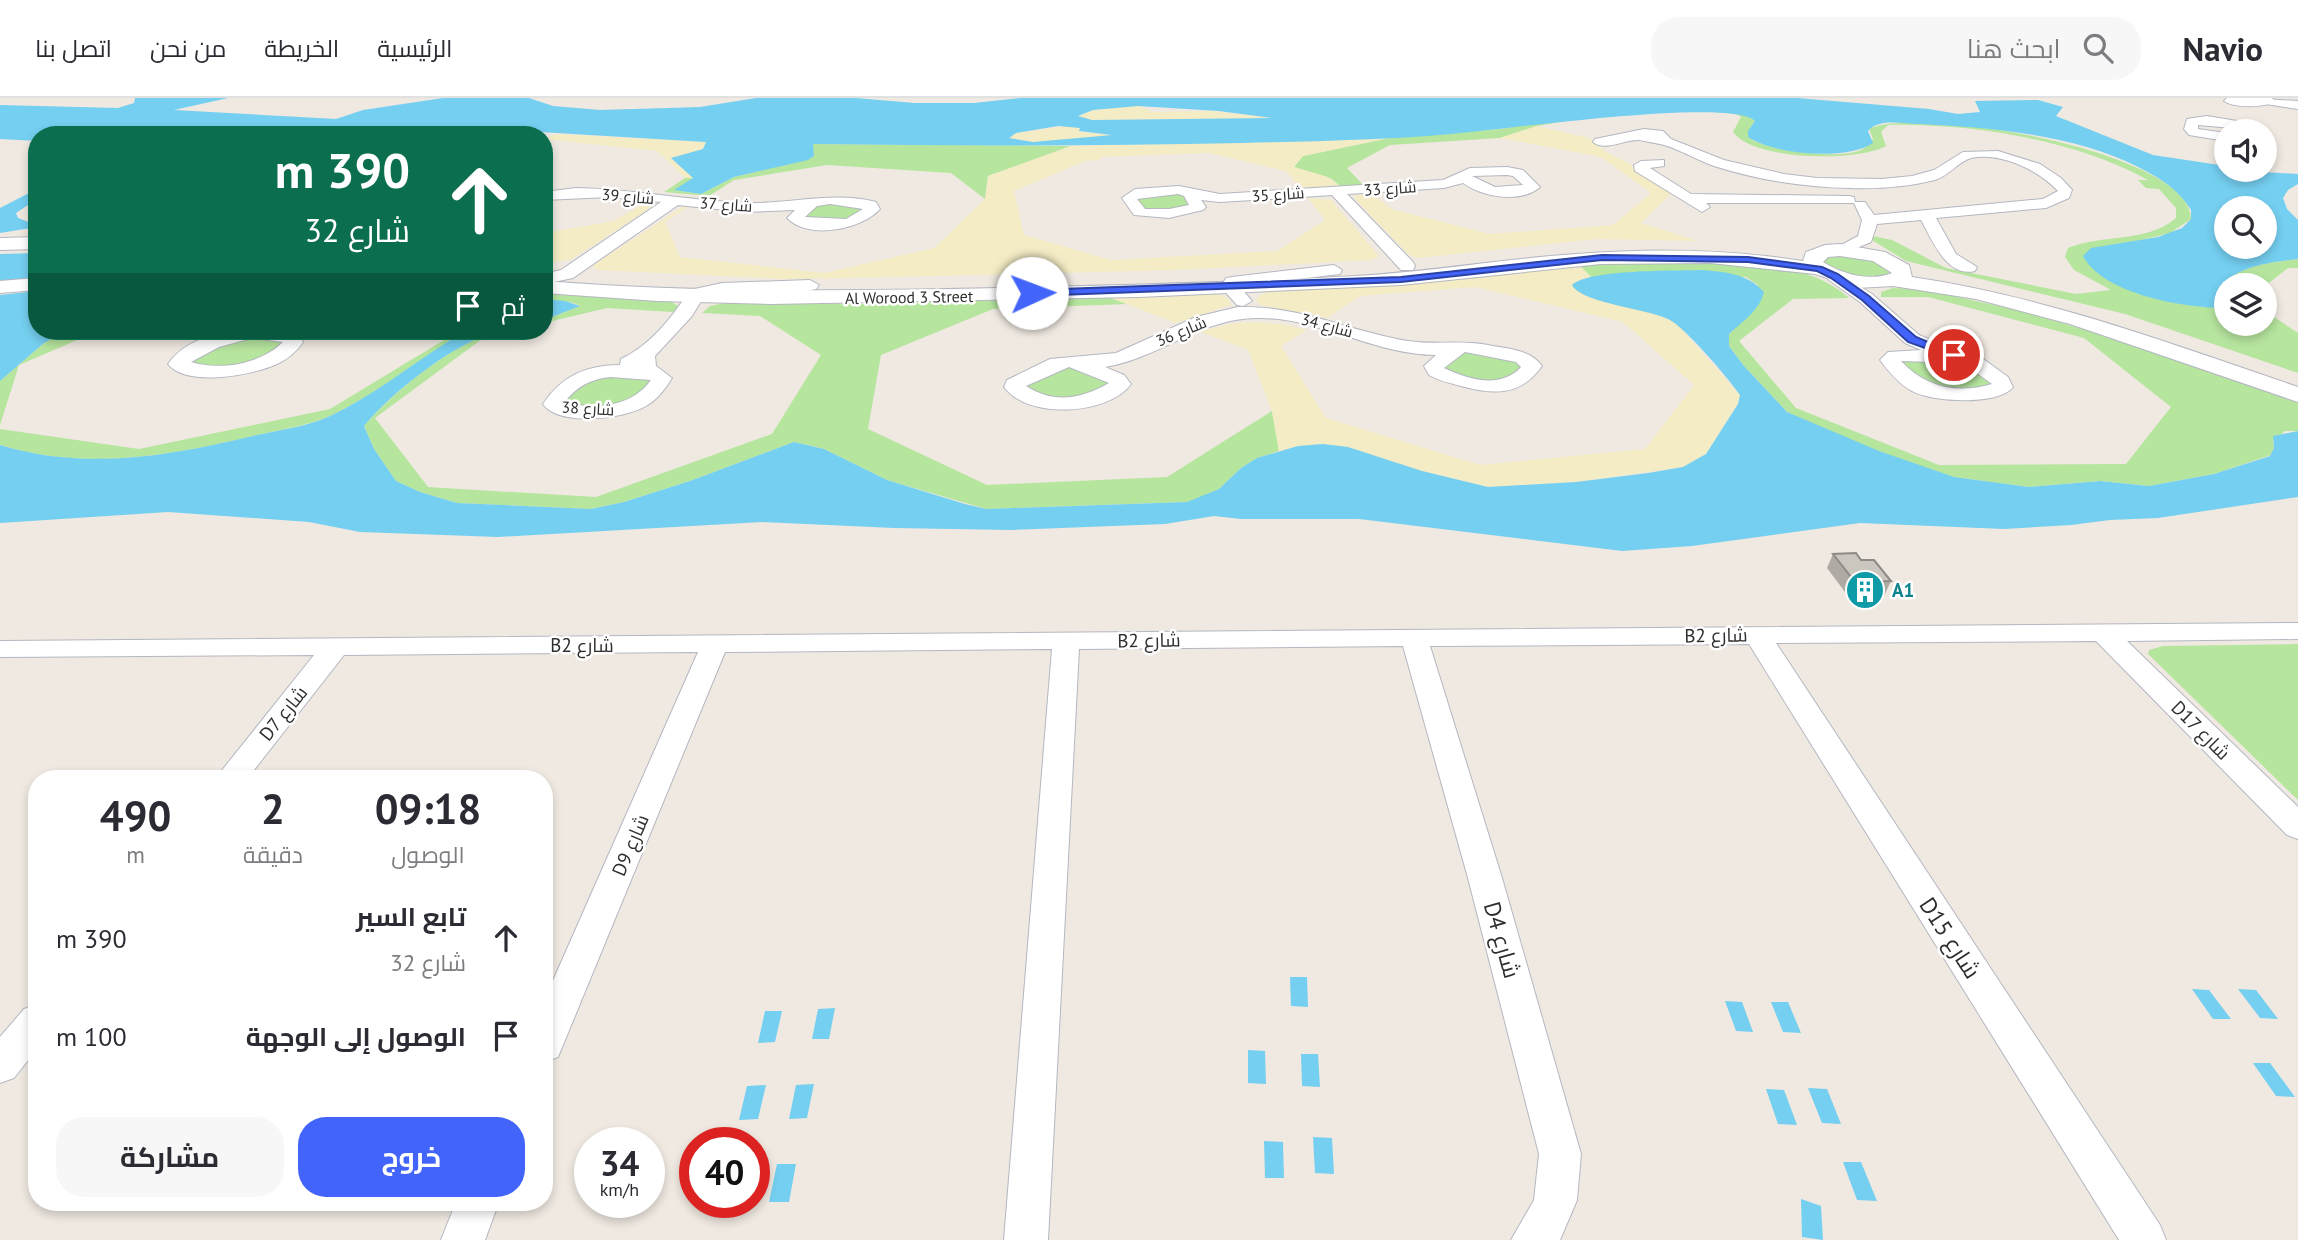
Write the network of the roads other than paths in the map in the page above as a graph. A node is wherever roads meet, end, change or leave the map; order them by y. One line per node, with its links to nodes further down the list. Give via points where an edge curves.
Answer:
1 (2253, 98): 2 (street)
2 (2277, 99): 3 (street); 4 (street)
3 (2230, 100): 5 (street)
4 (2298, 103)
5 (2228, 117): 6 (street); 7 (street)
6 (2232, 119)
7 (2208, 121): 8 (street); 10 (street, via 2193,121 2191,130)
8 (2214, 122)
9 (1677, 128): 11 (street)
10 (2214, 135)
11 (1660, 137): 12 (street, via 1644,133); 14 (street, via 1693,155 1728,166)
12 (1600, 142)
13 (1659, 163): 20 (street, via 1641,165 1640,169)
14 (1815, 180): 23 (street); 28 (street, via 1912,180 1946,170 1963,155 1986,155 2033,166 2065,190 2058,200 2046,203)
15 (1471, 183): 17 (street, شارع 33)
16 (553, 189): 18 (street, شارع 39, via 564,181)
17 (1336, 191): 22 (street, شارع 35); 35 (street)
18 (580, 192): 19 (street, شارع 39); 21 (street, شارع 39)
19 (553, 194)
20 (1687, 198): 23 (street); 26 (street)
21 (675, 200): 25 (street, شارع 37); 34 (street)
22 (1195, 200)
23 (1852, 200): 29 (street)
24 (810, 204): 25 (street, شارع 37); 27 (street); 27 (street, شارع 37, via 831,200 872,207 857,220 843,224 798,220)
25 (777, 207): 27 (street, شارع 37)
26 (1710, 212)
27 (797, 215)
28 (1927, 216): 29 (street); 37 (street, via 1950,257)
29 (1870, 220): 30 (street)
30 (1865, 239): 33 (street); 43 (street)
31 (28, 243): 32 (street)
32 (0, 244)
33 (1840, 250): 36 (street); 43 (street)
34 (585, 260): 38 (street); 41 (street)
35 (1407, 266): 36 (street, Al Worood 3 Street, via 1609,246 1690,245); 39 (street, Al Worood 3 Street)
36 (1824, 266): 43 (street); 48 (street, Al Worood 3 Street, via 1722,258 1615,257 1401,279 1271,286)
37 (1969, 267)
38 (553, 269)
39 (1334, 270): 45 (street, Al Worood 3 Street); 48 (street, via 1231,282)
40 (553, 272): 41 (street, Al Worood 3 Street)
41 (567, 274): 42 (street); 45 (street, Al Worood 3 Street)
42 (553, 277)
43 (1884, 277): 52 (street); 60 (street, via 2072,305); 61 (street, via 1977,293 2078,319)
44 (28, 285): 46 (street)
45 (810, 285): 49 (street, via 717,289)
46 (0, 287)
47 (553, 288): 49 (street, Al Worood 3 Street)
48 (1238, 300): 49 (street, Al Worood 3 Street, via 732,297); 53 (street, شارع 34); 55 (street, شارع 36, via 1224,314 1194,323)
49 (689, 304): 57 (street)
50 (220, 340): 51 (street, via 178,364 223,372 247,369 289,348)
51 (294, 340)
52 (1909, 347): 52 (street, via 1890,360 1928,391 1992,392 2003,387 1974,359)
53 (1412, 348): 54 (street, شارع 34); 58 (street, شارع 34)
54 (1455, 349): 58 (street); 58 (street, شارع 34, via 1476,347 1522,358 1532,366 1512,385 1494,388 1440,374)
55 (1124, 357): 56 (street, شارع 36); 59 (street, شارع 36)
56 (1081, 363): 59 (street); 59 (street, شارع 36, via 1057,363 1016,381 1014,387 1051,405 1071,406 1119,387 1120,381)
57 (649, 364): 57 (street, شارع 38, via 580,377 554,401 555,407 608,412 629,408 662,381)
58 (1434, 366)
59 (1112, 376)
60 (2298, 379)
61 (2298, 395)
62 (2298, 631): 63 (street, B2 شارع)
63 (2104, 632): 64 (street, B2 شارع); 71 (street, D17 شارع)
64 (1757, 635): 65 (street, B2 شارع); 75 (street, D15 شارع)
65 (1414, 638): 66 (street, B2 شارع); 79 (street, D4 شارع, via 1560,1154 1560,1183 1552,1210)
66 (1066, 641): 67 (street, B2 شارع); 78 (street)
67 (715, 644): 68 (street, B2 شارع); 72 (street, D9 شارع)
68 (336, 646): 69 (street, B2 شارع); 70 (street, D7 شارع)
69 (0, 649)
70 (237, 770)
71 (2298, 827)
72 (553, 1024)
73 (28, 1031): 74 (street)
74 (0, 1066)
75 (2092, 1160): 80 (street); 81 (street, D15 شارع)
76 (474, 1211): 77 (street)
77 (463, 1240)
78 (1026, 1240)
79 (1533, 1240)
80 (2125, 1240)
81 (2144, 1240)

